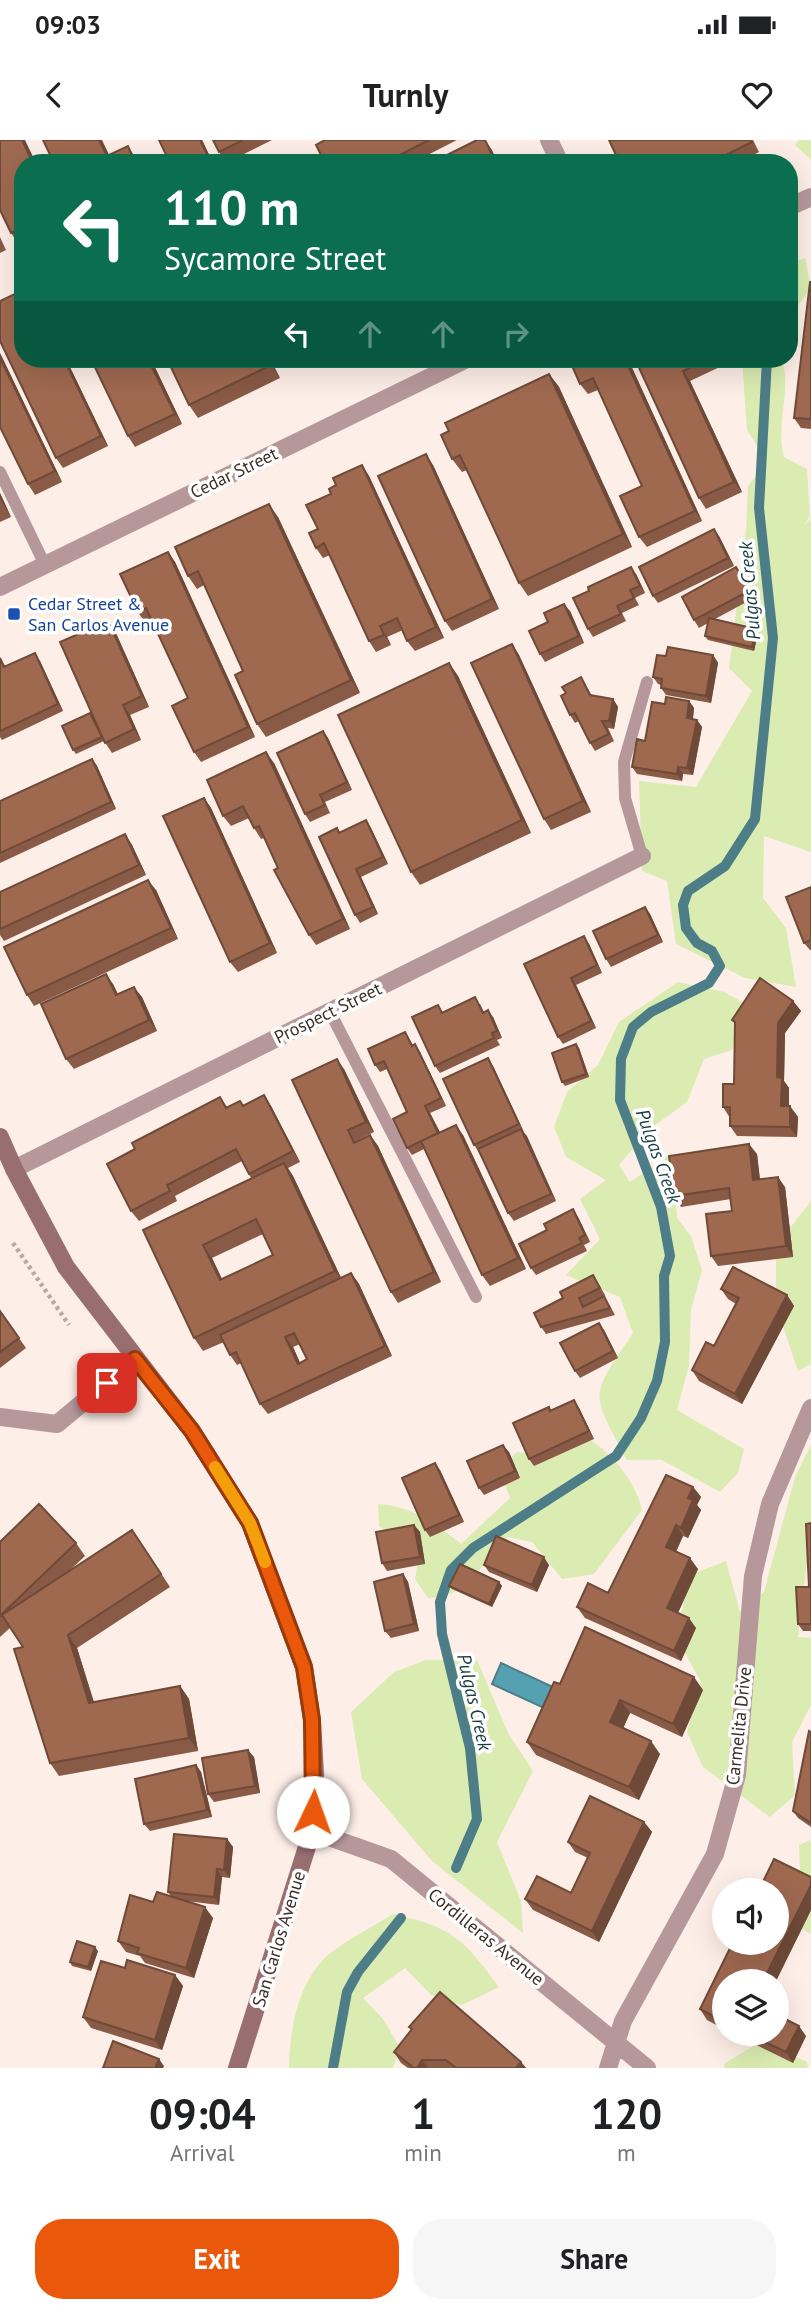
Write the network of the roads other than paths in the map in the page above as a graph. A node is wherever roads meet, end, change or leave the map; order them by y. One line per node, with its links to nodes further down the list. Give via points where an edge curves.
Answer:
1 (449, 368): 3 (street, Cedar Street)
2 (0, 472): 3 (lane)
3 (45, 565): 4 (street, Cedar Street)
4 (0, 587)
5 (648, 682): 6 (lane, via 624,762 625,798)
6 (642, 856): 7 (street, Prospect Street)
7 (330, 1012): 9 (street, Prospect Street); 10 (lane)
8 (0, 1137): 9 (main road, San Carlos Avenue)
9 (13, 1169): 11 (main road, San Carlos Avenue, via 66,1267)
10 (476, 1297)
11 (135, 1359): 13 (street, via 57,1424); 14 (main road, San Carlos Avenue, via 192,1431 250,1523 283,1609 304,1667 312,1720)
12 (811, 1408): 15 (street, Carmelita Drive, via 770,1504 753,1576 737,1774 715,1854 624,2021)
13 (0, 1417)
14 (312, 1831): 15 (street, Cordilleras Avenue, via 391,1858); 16 (main road, San Carlos Avenue)
15 (616, 2044): 17 (street, Carmelita Drive); 18 (street, Cordilleras Avenue)
16 (237, 2068)
17 (608, 2068)
18 (647, 2068)

